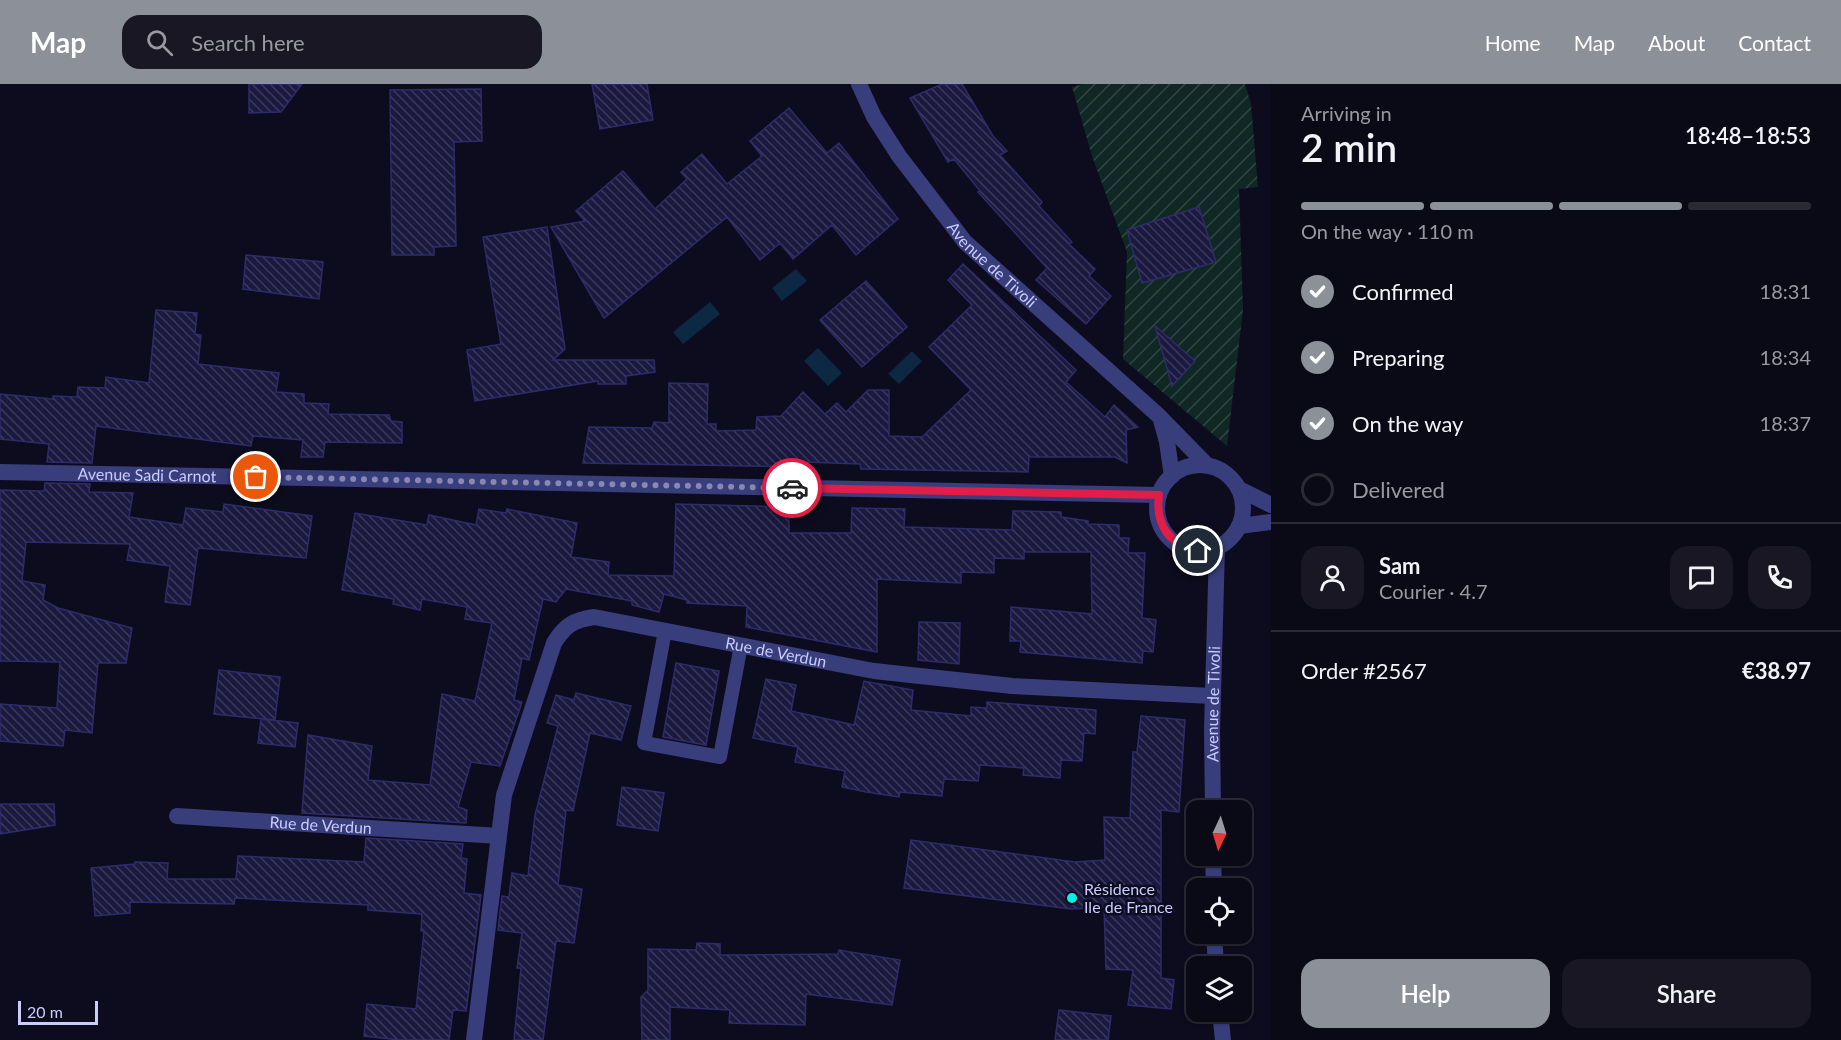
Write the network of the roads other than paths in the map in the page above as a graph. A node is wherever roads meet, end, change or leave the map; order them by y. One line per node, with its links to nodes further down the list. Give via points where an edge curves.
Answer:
1 (859, 84): 2 (street, Avenue de Tivoli, via 898,156 965,242)
2 (1159, 416): 3 (street, Avenue de Tivoli); 5 (street)
3 (1206, 465): 5 (street, via 1192,466); 6 (street, via 1226,474)
4 (0, 472): 7 (street, Avenue Sadi Carnot)
5 (1172, 476): 7 (street)
6 (1239, 489): 8 (street); 10 (street, via 1243,501)
7 (1159, 495): 12 (street, via 1159,521 1165,532 1185,548)
8 (1271, 505)
9 (1271, 522): 10 (street)
10 (1239, 526): 11 (street)
11 (1217, 547): 12 (street); 13 (street, Avenue de Tivoli)
12 (1198, 551): 13 (street, Avenue de Tivoli)
13 (1214, 598): 16 (street, Avenue de Tivoli)
14 (665, 631): 15 (street, Rue de Verdun); 15 (lane, via 644,743 720,757); 19 (street, Rue de Verdun, via 594,617 563,627 554,643 504,795)
15 (741, 645): 16 (street, Rue de Verdun, via 874,671 966,681)
16 (1212, 696): 17 (street, Avenue de Tivoli)
17 (1213, 800)
18 (177, 816): 19 (street, Rue de Verdun)
19 (499, 836): 21 (street, Rue de Verdun)
20 (1221, 1022): 22 (street)
21 (474, 1040)
22 (1223, 1040)

